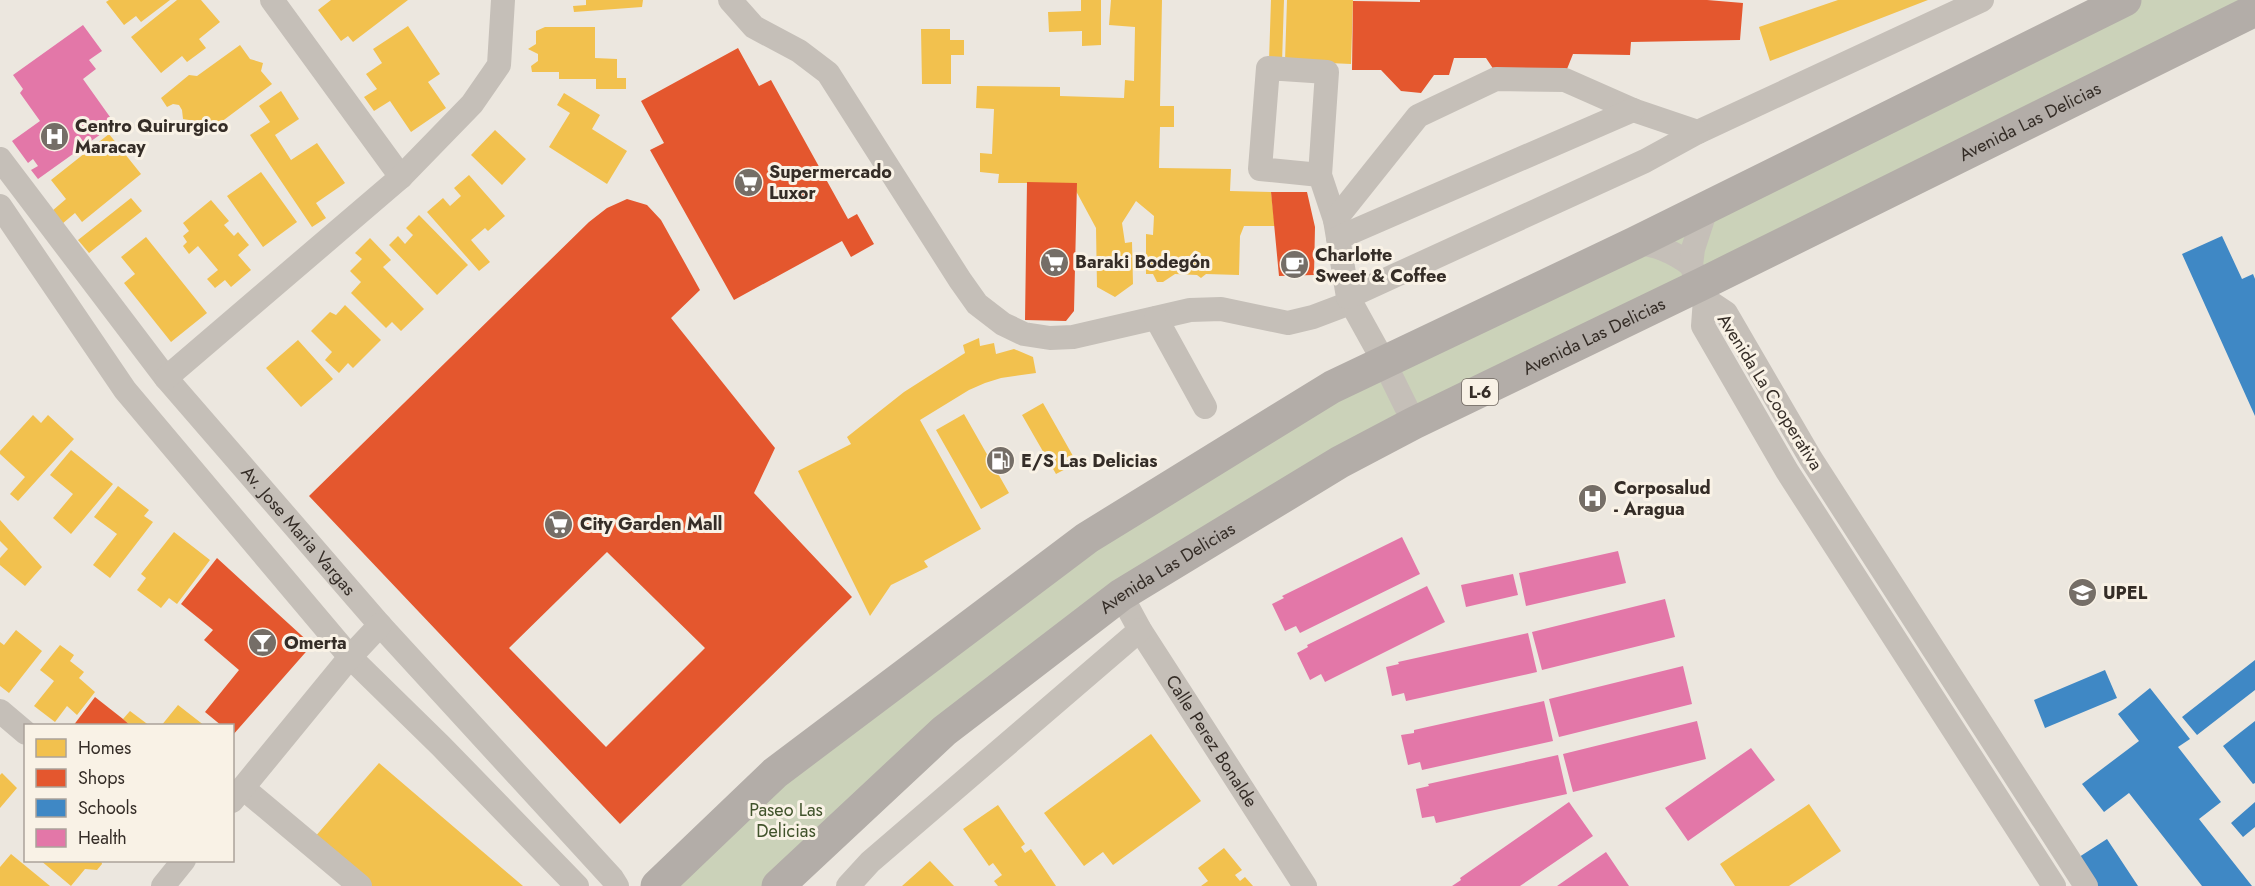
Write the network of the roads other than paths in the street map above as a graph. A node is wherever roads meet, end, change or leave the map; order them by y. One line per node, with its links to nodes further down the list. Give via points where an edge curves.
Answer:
1 (272, 0): 11 (street)
2 (503, 0): 11 (street, via 499,65 472,104)
3 (730, 0): 19 (street, via 754,27 800,51 828,73 960,280 977,304 1003,324 1024,334 1050,338 1074,337)
4 (1982, 0): 8 (street)
5 (2125, 0): 13 (main road)
6 (2255, 10): 17 (main road, Avenida Las Delicias / L-6)
7 (1633, 110): 8 (street); 15 (street); 15 (street, via 1565,80 1496,79 1418,116)
8 (1698, 132): 18 (street, via 1645,162)
9 (0, 159): 12 (street, Av. Jose Maria Vargas)
10 (1320, 175): 10 (street, via 1327,72 1268,68 1260,169); 15 (street)
11 (400, 177): 21 (street)
12 (26, 193): 14 (street); 21 (street, Av. Jose Maria Vargas)
13 (1707, 206): 16 (main road); 17 (street, via 1693,249)
14 (1, 211): 27 (street, via 125,390)
15 (1337, 229): 18 (street)
16 (1635, 243): 17 (street, via 1651,244 1678,256); 20 (main road)
17 (1698, 283): 23 (main road, Avenida Las Delicias / L-6); 40 (street, Avenida La Cooperativa, via 1702,326 1787,471); 41 (street, Avenida La Cooperativa, via 1726,313 1811,459)
18 (1349, 300): 19 (street, via 1313,317 1288,323 1209,308); 20 (street)
19 (1156, 318): 22 (street)
20 (1384, 362): 23 (street); 36 (main road, via 1332,387 1087,538 775,773)
21 (166, 378): 25 (street, Av. Jose Maria Vargas)
22 (1204, 407)
23 (1414, 423): 24 (main road, Avenida Las Delicias / L-6, via 1340,462)
24 (1121, 595): 26 (street, Calle Perez Bonalde); 37 (main road, Avenida Las Delicias / L-6, via 944,731)
25 (380, 625): 27 (street); 35 (street, Av. Jose Maria Vargas)
26 (1140, 630): 38 (street, via 870,862); 39 (street, Calle Perez Bonalde)
27 (350, 657): 30 (street); 34 (street)
28 (0, 711): 29 (street)
29 (24, 731)
30 (238, 794): 33 (street)
31 (181, 862): 32 (street)
32 (163, 886)
33 (360, 886)
34 (577, 886)
35 (617, 886)
36 (657, 886)
37 (777, 886)
38 (848, 886)
39 (1305, 886)
40 (2054, 886)
41 (2086, 886)

